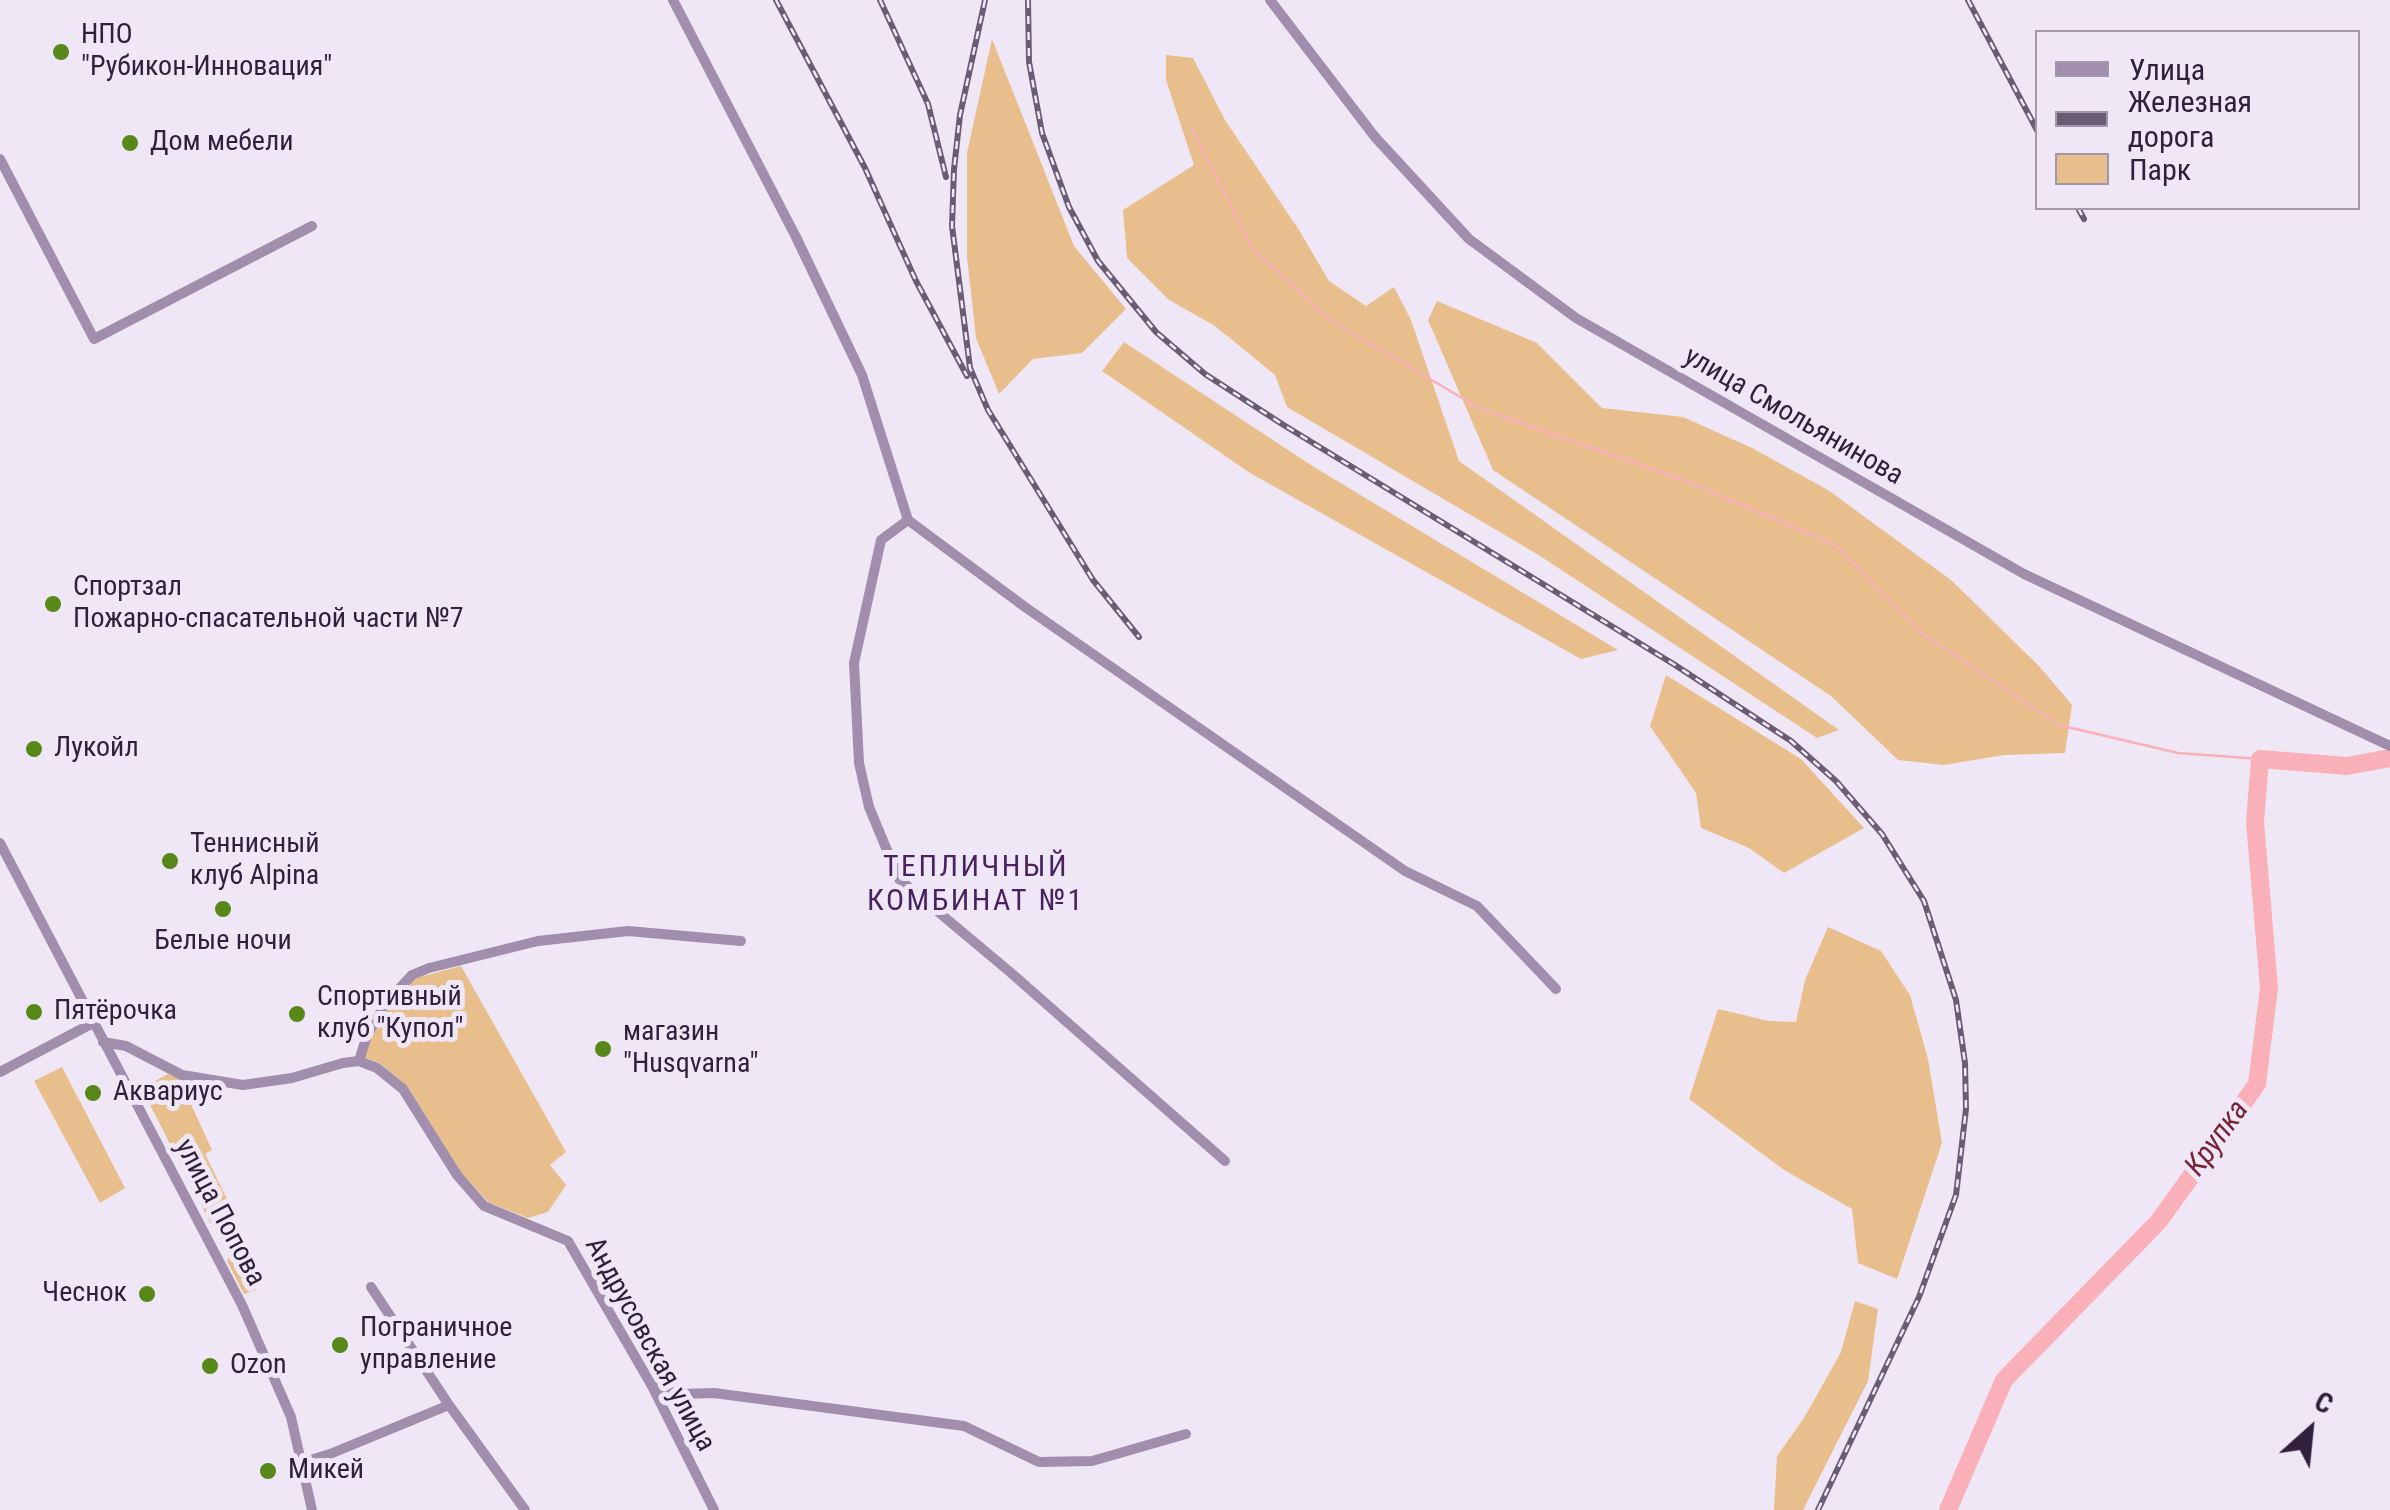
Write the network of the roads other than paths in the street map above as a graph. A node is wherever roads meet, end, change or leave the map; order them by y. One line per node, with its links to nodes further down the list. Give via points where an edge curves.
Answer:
1 (672, 0): 5 (street, via 862,375)
2 (1270, 0): 6 (street, улица Смольянинова, via 1375,137 1469,239 1576,318 2024,574)
3 (0, 159): 4 (street, via 94,339)
4 (312, 226)
5 (908, 520): 9 (street, via 1405,871 1476,906); 14 (street, via 881,540 854,663 859,762 899,879)
6 (2390, 746)
7 (0, 843): 10 (street, улица Попова)
8 (742, 941): 12 (street, via 628,930 538,942 429,968 412,975 386,1002)
9 (1556, 990)
10 (92, 1023): 11 (street, улица Попова); 13 (street)
11 (103, 1042): 12 (street, via 182,1074 243,1084); 19 (street, улица Попова, via 242,1306)
12 (359, 1061): 16 (street, Андрусовская улица, via 403,1089 484,1206 568,1241)
13 (0, 1072)
14 (1225, 1161)
15 (370, 1287): 17 (street)
16 (652, 1386): 18 (street, via 964,1426 1039,1462 1092,1461); 22 (street, Андрусовская улица)
17 (449, 1405): 19 (street); 21 (street)
18 (1186, 1434)
19 (304, 1462): 20 (street, улица Попова)
20 (312, 1510)
21 (525, 1510)
22 (714, 1510)

